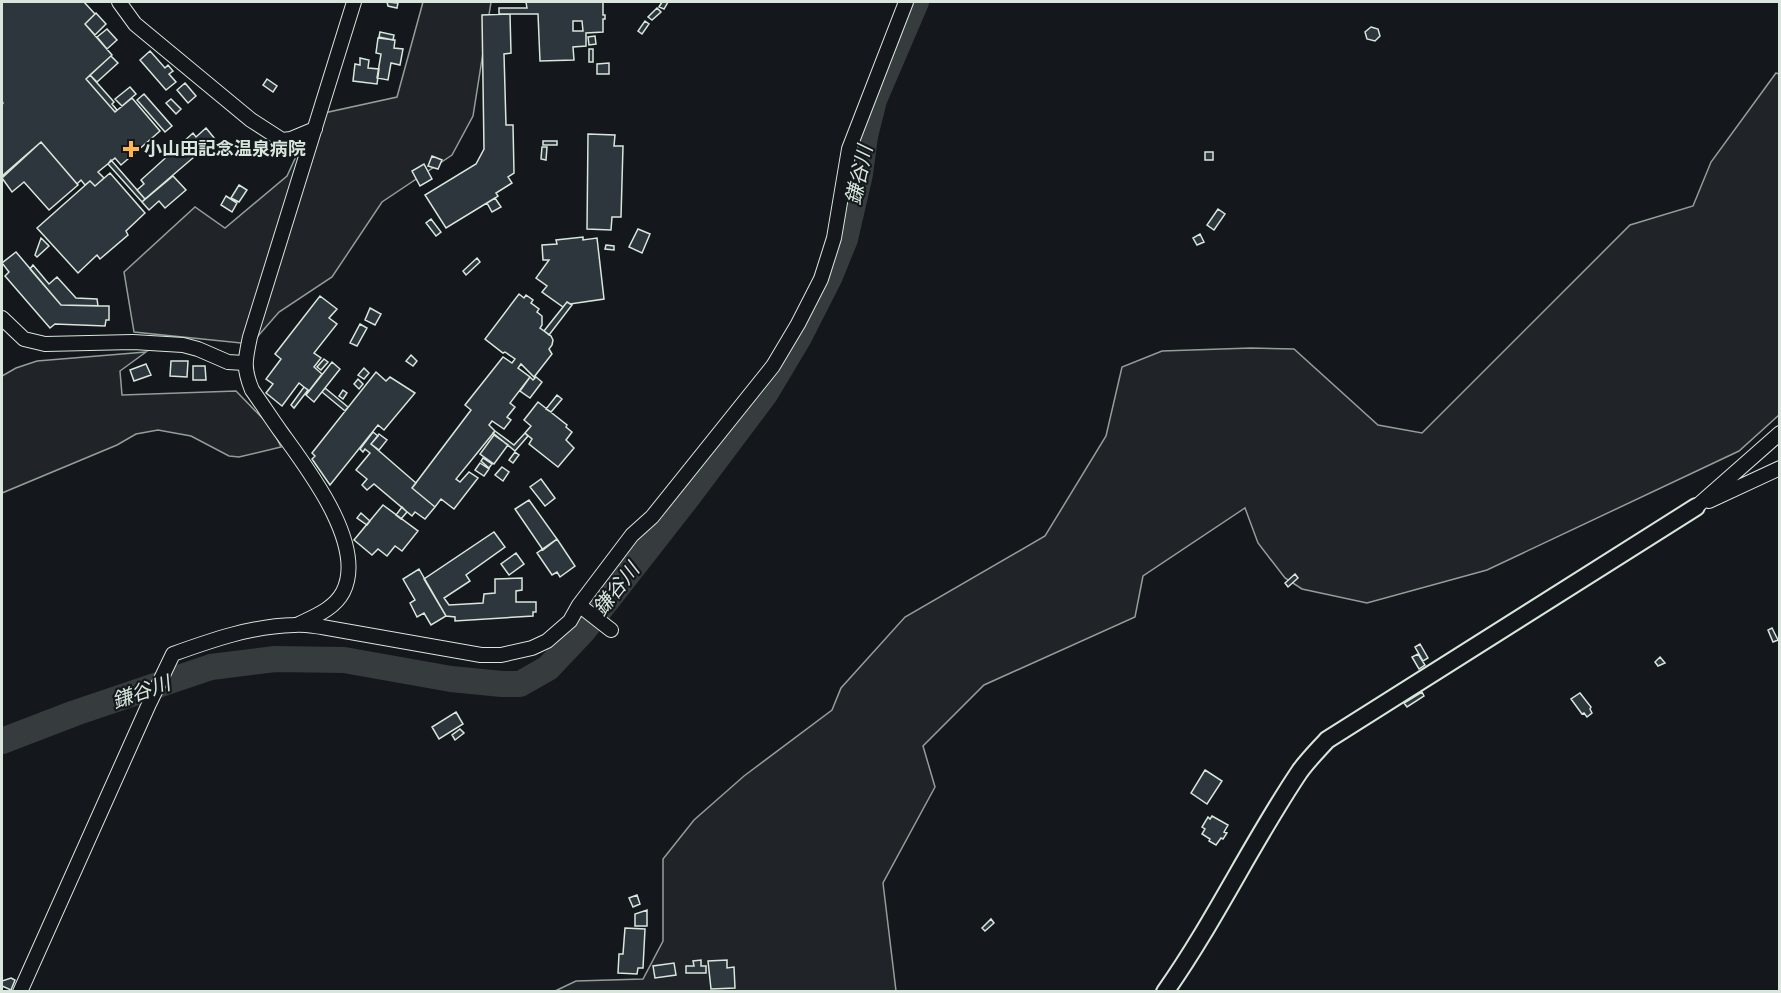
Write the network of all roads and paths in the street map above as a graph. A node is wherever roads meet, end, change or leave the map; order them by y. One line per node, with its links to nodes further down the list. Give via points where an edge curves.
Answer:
1 (119, 2): 4 (street, via 135,24 270,134 282,140)
2 (354, 2): 4 (street)
3 (906, 2): 10 (street, via 849,149 834,237 821,279 798,324 773,366)
4 (315, 129): 6 (street)
5 (2, 318): 6 (street, via 24,339 45,344 183,345 228,362)
6 (244, 363): 11 (street, via 252,390 326,497 348,561 348,578 342,594 321,614)
7 (1779, 433): 9 (street)
8 (1779, 468): 9 (street)
9 (1696, 507): 14 (street, via 1327,740 1301,769)
10 (579, 605): 11 (street, via 570,621 547,641 501,655 481,655); 12 (street)
11 (297, 624): 13 (street, via 253,629 173,654)
12 (611, 630)
13 (20, 992)
14 (1166, 992)

